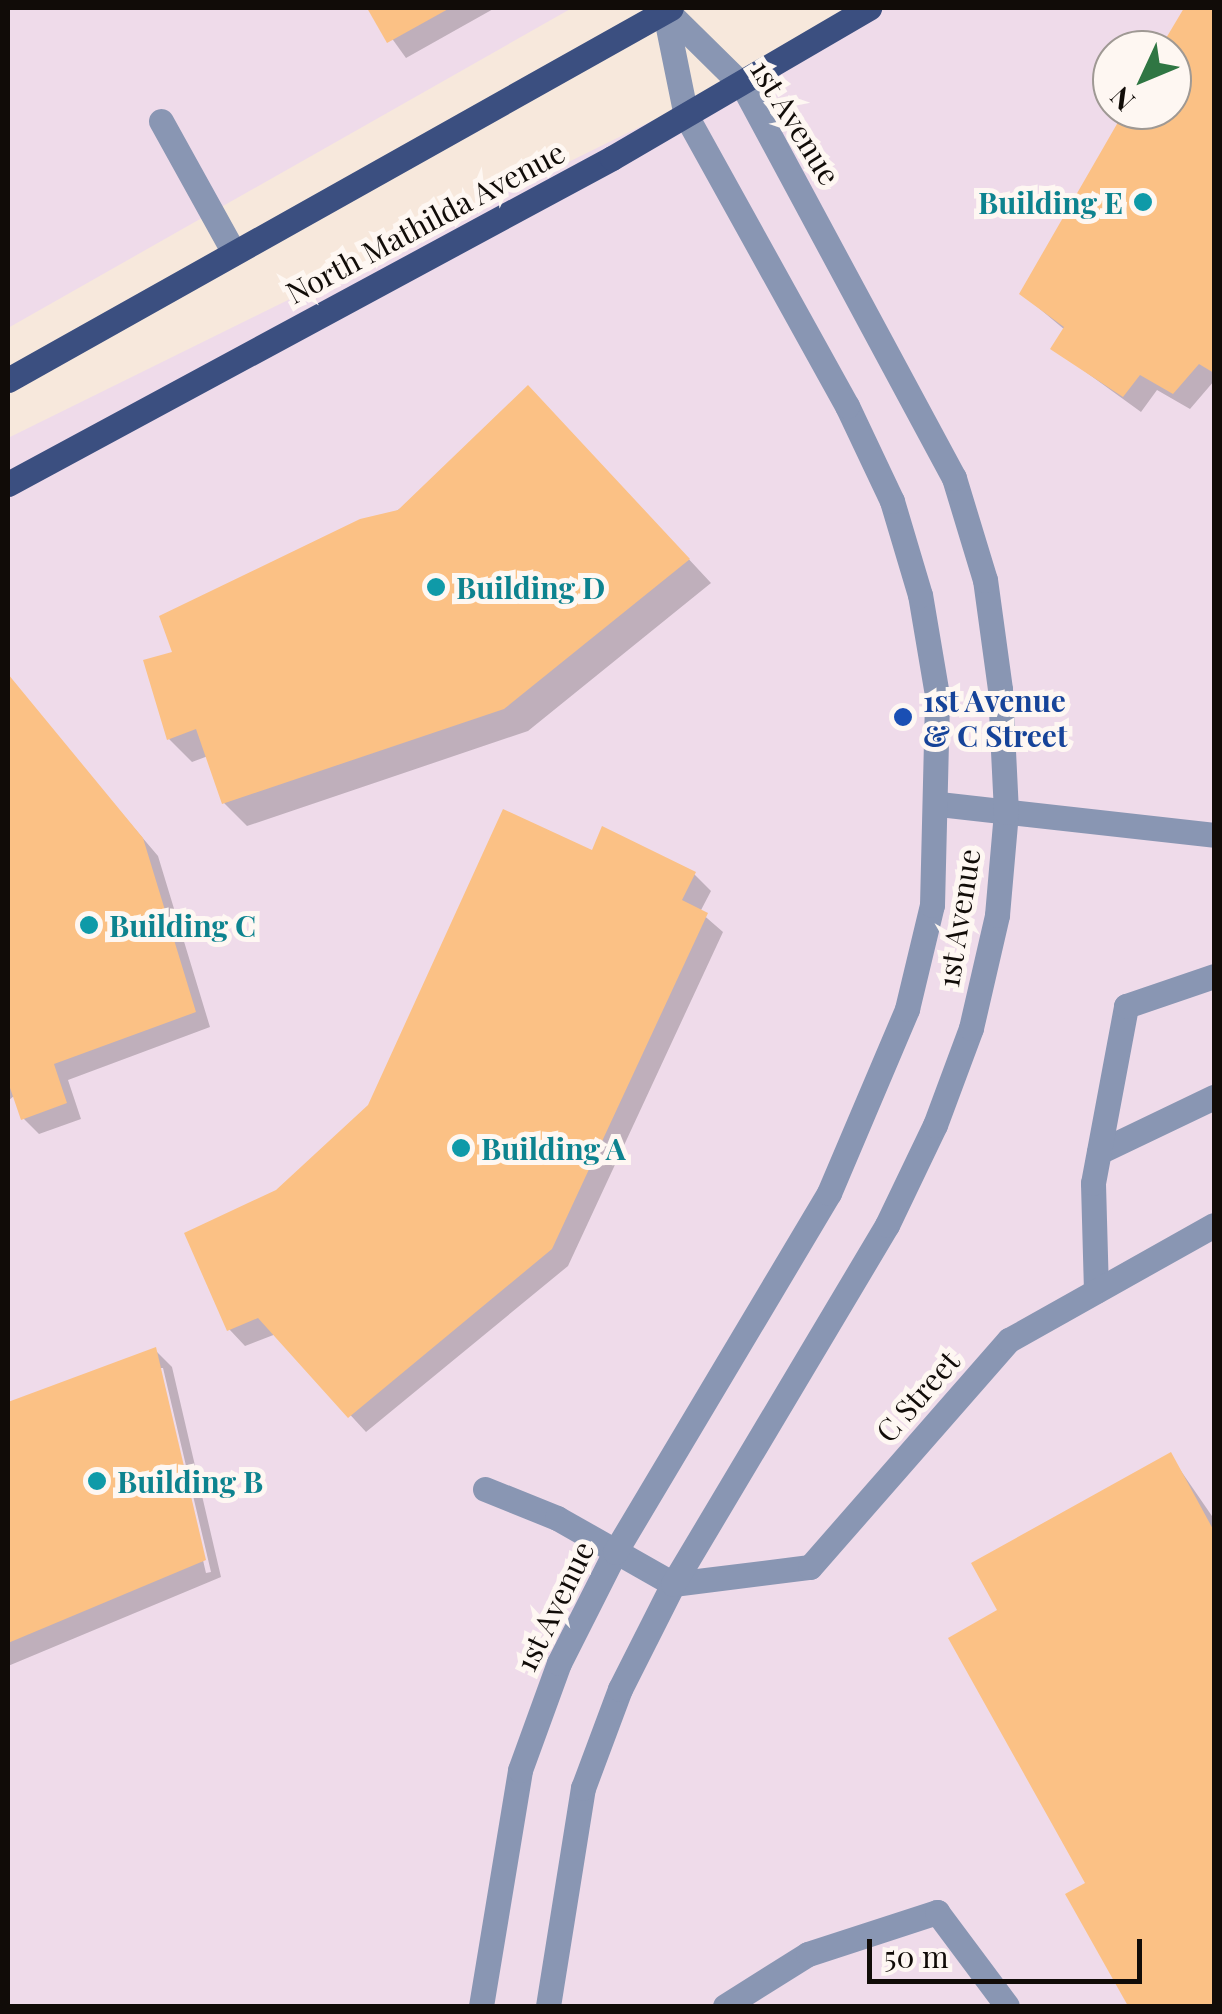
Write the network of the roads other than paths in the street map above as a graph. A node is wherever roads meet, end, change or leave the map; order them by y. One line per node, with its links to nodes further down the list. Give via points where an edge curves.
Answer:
1 (667, 8): 3 (street, 1st Avenue); 4 (street, 1st Avenue); 6 (main road)
2 (869, 8): 3 (main road, North Mathilda Avenue)
3 (742, 84): 4 (main road, North Mathilda Avenue); 10 (street, 1st Avenue, via 954,478 985,580 1000,689)
4 (686, 116): 8 (main road, North Mathilda Avenue); 9 (street, 1st Avenue, via 848,406 892,501 935,674)
5 (161, 121): 6 (street)
6 (232, 249): 7 (main road)
7 (8, 380)
8 (8, 484)
9 (939, 804): 10 (street); 18 (street, 1st Avenue, via 932,905 907,1009 873,1099 829,1193)
10 (1006, 812): 11 (street); 19 (street, 1st Avenue, via 998,915 971,1028 935,1125 887,1224)
11 (1214, 836)
12 (1214, 976): 14 (street, via 1126,1006)
13 (1214, 1097): 14 (street)
14 (1098, 1152): 16 (street, via 1092,1183)
15 (1214, 1225): 16 (street, C Street)
16 (1096, 1292): 19 (street, C Street, via 1009,1340 810,1568)
17 (484, 1489): 18 (street, via 557,1518)
18 (615, 1552): 19 (street); 20 (street, 1st Avenue, via 559,1663 520,1770)
19 (673, 1584): 21 (street, 1st Avenue, via 620,1689 583,1788)
20 (481, 2006)
21 (548, 2006)
22 (725, 2006): 23 (street, via 808,1954 937,1912)
23 (1007, 2006)

